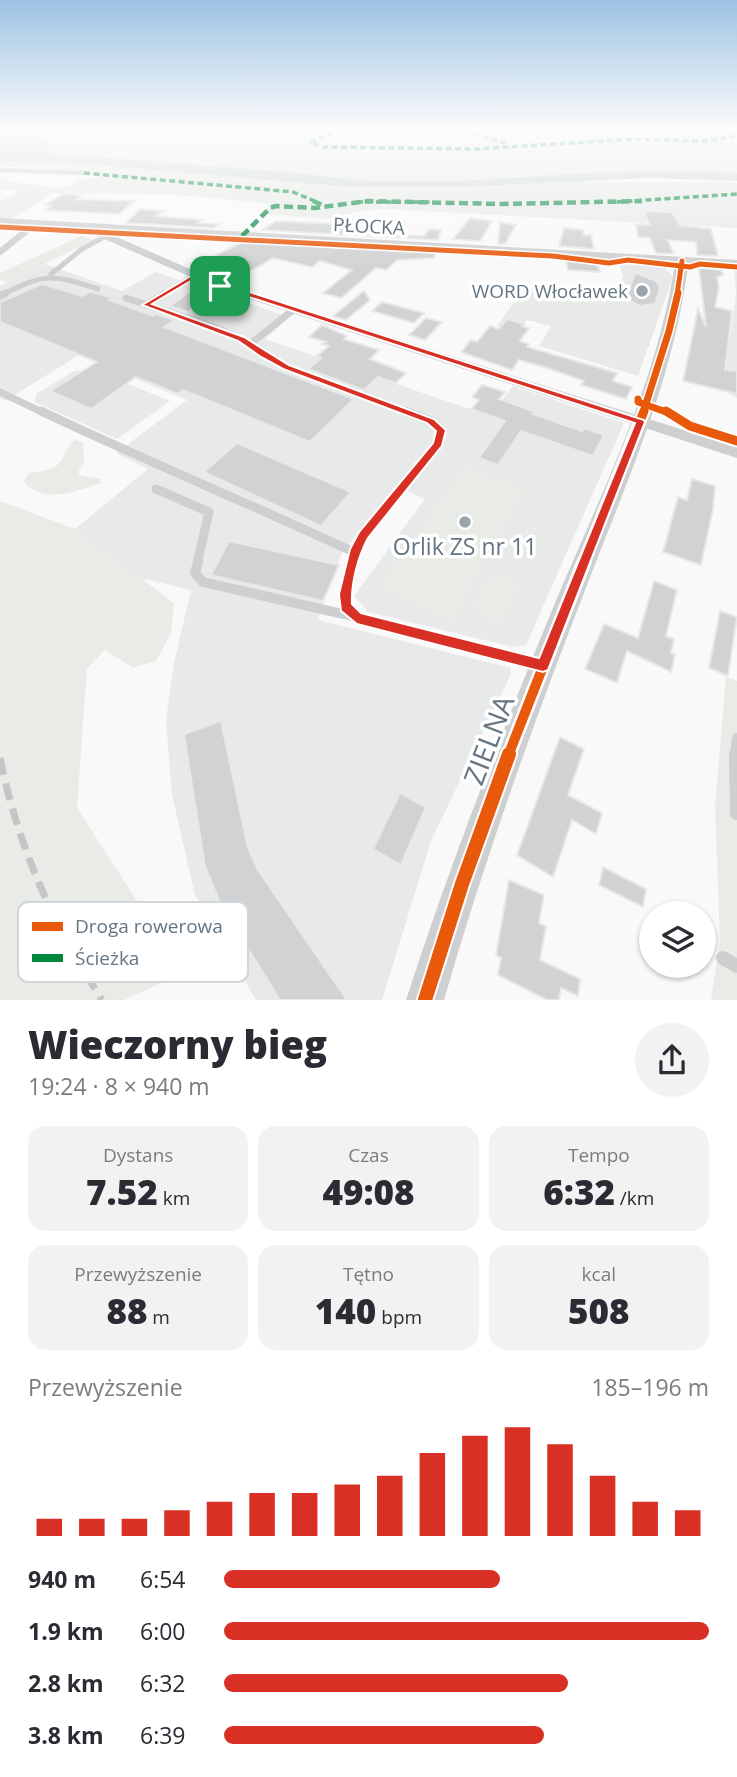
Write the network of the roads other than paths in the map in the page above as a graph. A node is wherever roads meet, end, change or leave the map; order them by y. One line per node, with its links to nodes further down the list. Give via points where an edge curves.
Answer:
1 (0, 222): 2 (street, PŁOCKA)
2 (35, 224): 3 (street, PŁOCKA); 4 (street)
3 (106, 232): 5 (street, PŁOCKA); 7 (lane); 8 (street)
4 (0, 253)
5 (682, 261): 6 (street, PŁOCKA); 16 (street, ZIELNA, via 678,299)
6 (737, 264)
7 (51, 274): 9 (lane); 10 (lane)
8 (194, 276): 12 (lane); 13 (street)
9 (98, 289)
10 (0, 296)
11 (126, 298): 12 (lane)
12 (146, 305): 14 (lane, via 218,329)
13 (293, 310): 14 (lane); 16 (street)
14 (249, 345): 19 (lane, via 286,367 431,421 441,430 438,444)
15 (0, 392): 19 (lane)
16 (640, 422): 17 (street); 21 (street, ZIELNA)
17 (737, 453)
18 (156, 489): 20 (lane, via 209,512 195,573 203,582)
19 (354, 552): 20 (lane, via 345,594 346,607)
20 (357, 618): 21 (lane)
21 (543, 665): 24 (street, ZIELNA, via 471,852)
22 (737, 738): 23 (lane)
23 (737, 813)
24 (425, 1000)

